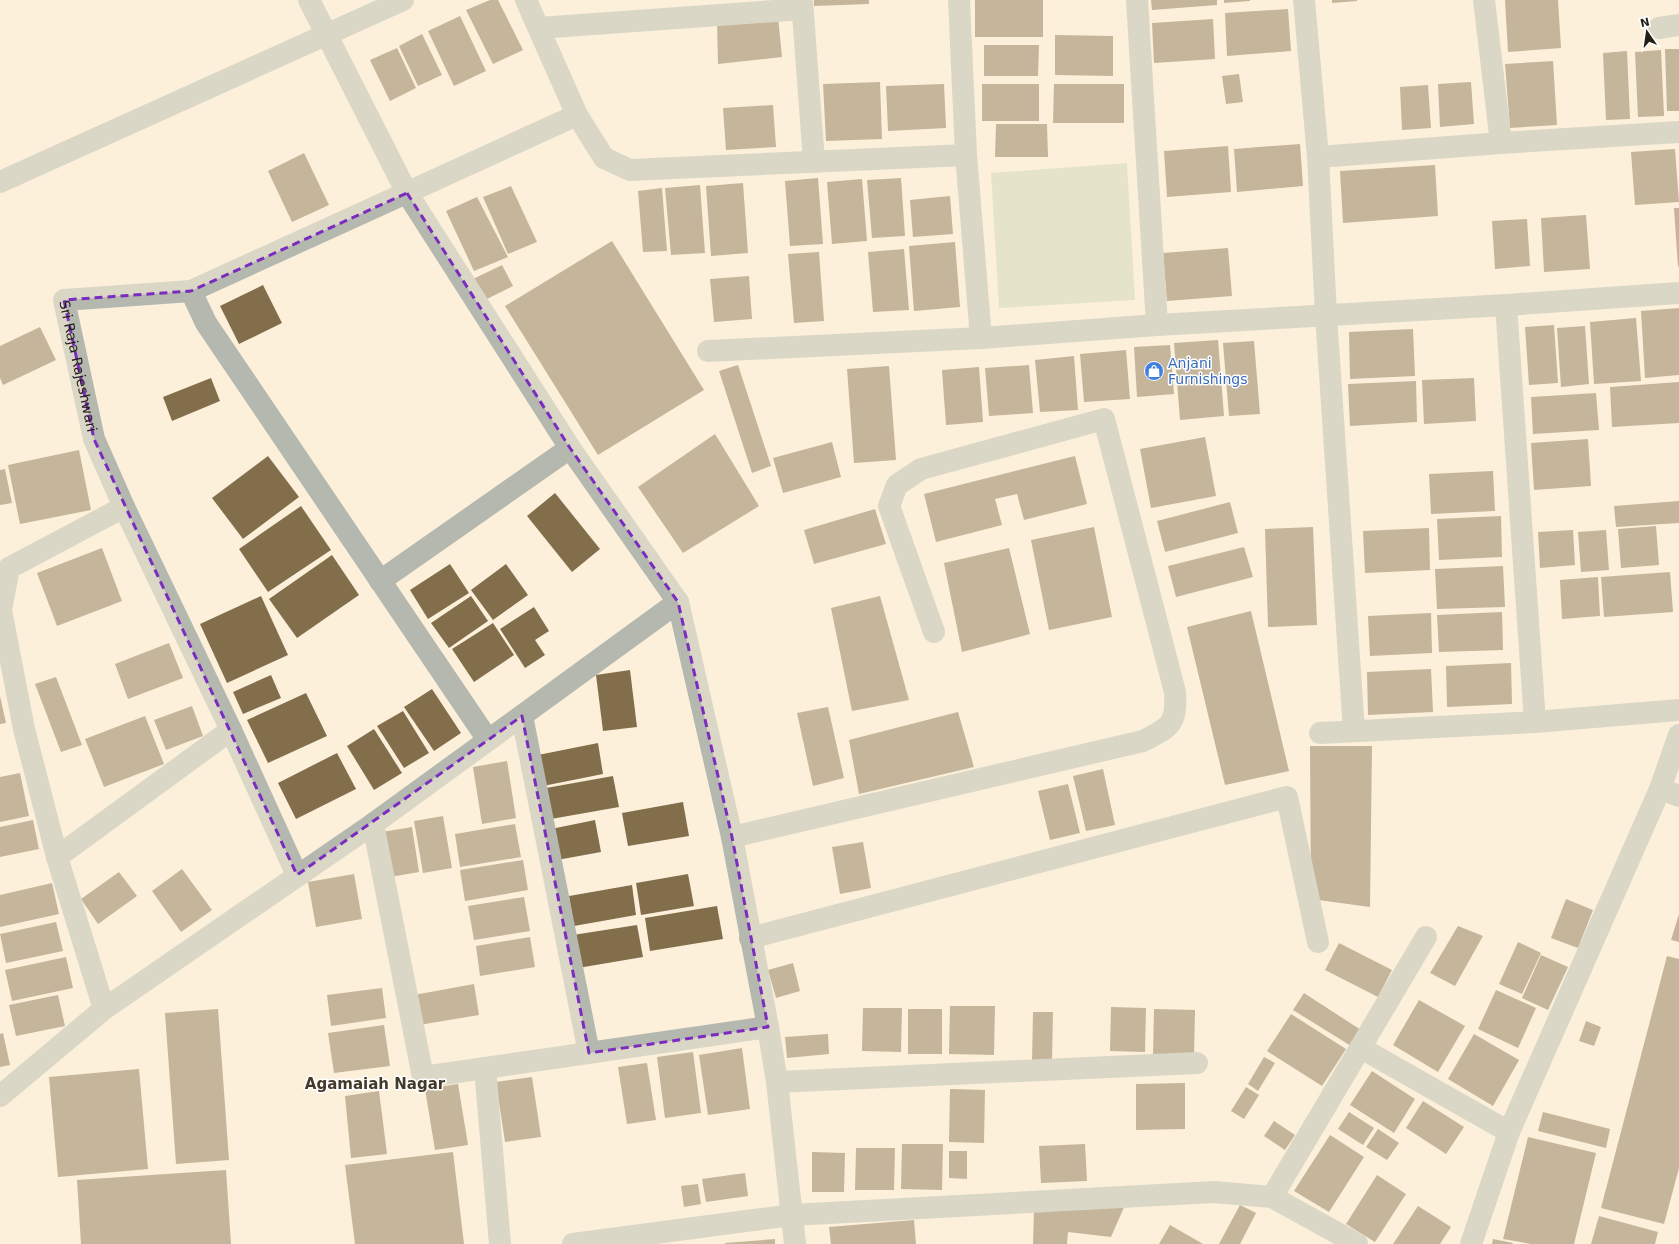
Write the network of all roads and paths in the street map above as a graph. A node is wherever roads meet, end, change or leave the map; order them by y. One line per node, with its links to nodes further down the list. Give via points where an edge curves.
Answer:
1 (309, 0): 10 (street)
2 (403, 0): 10 (street)
3 (526, 0): 9 (street)
4 (959, 0): 14 (street)
5 (1137, 0): 23 (street)
6 (1304, 0): 15 (street)
7 (1484, 0): 13 (street)
8 (802, 4): 9 (street); 16 (street)
9 (539, 28): 11 (street)
10 (326, 36): 17 (street); 18 (street)
11 (577, 115): 16 (street, via 604,158 630,170); 18 (street)
12 (1679, 132): 13 (street)
13 (1502, 143): 15 (street)
14 (966, 155): 16 (street); 24 (street)
15 (1318, 157): 22 (street)
16 (814, 162)
17 (0, 182)
18 (407, 193): 19 (street); 26 (street)
19 (191, 291): 27 (street, Sri Raja Rajeshwari, via 64,300 94,439); 28 (street, via 206,323)
20 (1679, 293): 21 (street)
21 (1506, 305): 22 (street); 33 (street)
22 (1326, 315): 23 (street); 35 (street)
23 (1157, 325): 24 (street)
24 (981, 338): 25 (street)
25 (708, 351)
26 (570, 448): 28 (street); 29 (street)
27 (124, 507): 34 (street); 42 (street, via 9,568 1,610 24,729)
28 (380, 581): 38 (street)
29 (678, 602): 32 (street); 41 (street)
30 (934, 632): 41 (street, via 888,506 896,485 921,469 1104,419 1175,692 1176,710 1167,729 1142,741)
31 (1679, 710): 33 (street)
32 (522, 716): 38 (street); 50 (street)
33 (1535, 722): 35 (street)
34 (231, 730): 42 (street); 43 (street)
35 (1354, 732): 36 (street)
36 (1320, 733)
37 (1679, 735): 39 (street)
38 (488, 740): 40 (street)
39 (1669, 792): 55 (street)
40 (373, 824): 43 (street); 52 (street, via 423,1077)
41 (732, 836): 45 (street)
42 (57, 856): 47 (street)
43 (297, 876): 47 (street)
44 (1426, 937): 49 (street)
45 (750, 938): 46 (street, via 1287,797); 48 (street)
46 (1318, 942)
47 (104, 1009): 54 (street)
48 (768, 1027): 50 (street); 53 (street)
49 (1361, 1048): 55 (street); 56 (street)
50 (588, 1053): 52 (street)
51 (1197, 1063): 53 (street)
52 (484, 1068): 58 (street)
53 (777, 1082): 57 (street)
54 (0, 1096)
55 (1509, 1132): 62 (street)
56 (1272, 1197): 57 (street, via 1214,1192); 61 (street)
57 (792, 1215): 59 (street); 60 (street)
58 (500, 1244)
59 (573, 1244)
60 (795, 1244)
61 (1357, 1244)
62 (1471, 1244)

